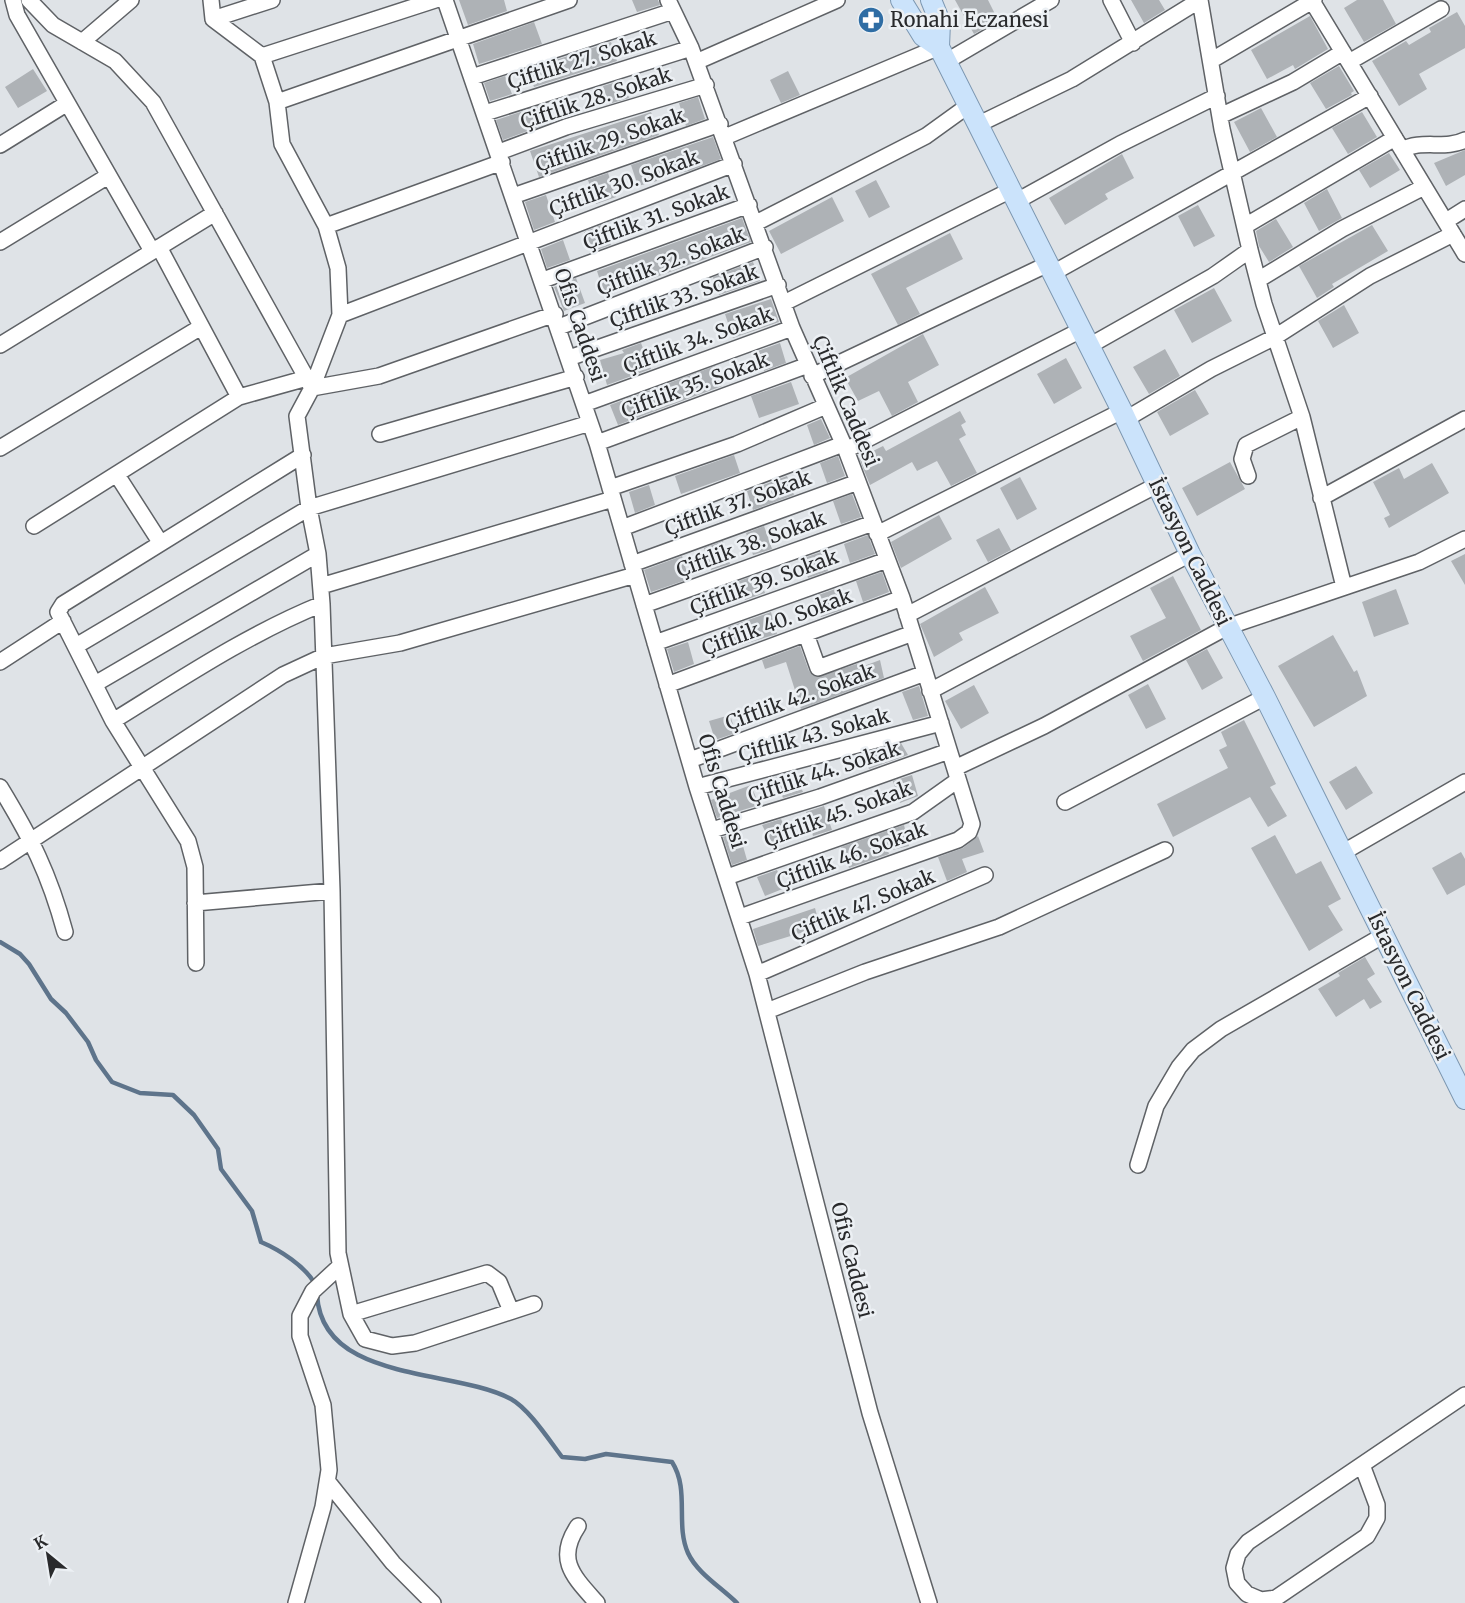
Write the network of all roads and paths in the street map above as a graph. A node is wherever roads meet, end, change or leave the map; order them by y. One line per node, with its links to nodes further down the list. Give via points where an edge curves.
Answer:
1 (13, 0): 32 (street, via 17,15)
2 (29, 0): 20 (street, via 53,25)
3 (131, 0): 20 (street)
4 (212, 0): 18 (street)
5 (272, 0): 18 (street)
6 (435, 0): 24 (street)
7 (445, 0): 19 (street, Ofis Caddesi)
8 (569, 0): 19 (street)
9 (837, 0): 23 (street, Çiftlik 27. Sokak)
10 (901, 0): 22 (main road, via 922,36)
11 (931, 0): 22 (main road, İstasyon Caddesi, via 940,22)
12 (1051, 0): 22 (street, Çiftlik 29. Sokak)
13 (1111, 0): 21 (street)
14 (1200, 0): 21 (street); 26 (street)
15 (1313, 1): 25 (street); 26 (street)
16 (671, 5): 23 (street, Çiftlik Caddesi); 27 (street)
17 (1441, 9): 25 (street)
18 (213, 19): 24 (street)
19 (458, 38): 27 (street, Ofis Caddesi); 31 (street)
20 (82, 42): 50 (street, via 114,62 153,102)
21 (1133, 43): 36 (street, via 1062,84)
22 (943, 54): 33 (main road, İstasyon Caddesi); 37 (street, Çiftlik 29. Sokak)
23 (694, 55): 28 (street, Çiftlik Caddesi); 34 (street, Çiftlik 27. Sokak)
24 (262, 56): 31 (street)
25 (1346, 57): 30 (street); 35 (street)
26 (1212, 60): 29 (street)
27 (472, 77): 34 (street, Ofis Caddesi)
28 (706, 85): 37 (street, Çiftlik Caddesi); 41 (street, Çiftlik 28. Sokak, via 566,127)
29 (1217, 96): 35 (street); 46 (street)
30 (1370, 96): 39 (street); 43 (street, Çiftlik 35. Sokak)
31 (277, 102): 52 (street, via 282,144)
32 (66, 104): 40 (street); 44 (street)
33 (969, 105): 36 (main road, İstasyon Caddesi); 51 (street, via 926,136)
34 (485, 113): 41 (street, Ofis Caddesi)
35 (1220, 116): 43 (street)
36 (978, 124): 46 (main road, İstasyon Caddesi)
37 (722, 131): 42 (street, Çiftlik Caddesi); 47 (street, Çiftlik 29. Sokak)
38 (1465, 140): 39 (street, via 1448,145)
39 (1398, 144): 45 (street); 53 (street)
40 (0, 145)
41 (500, 157): 47 (street, Ofis Caddesi); 52 (street, Çiftlik 28. Sokak)
42 (734, 164): 48 (street, Çiftlik Caddesi); 55 (street, Çiftlik 30. Sokak)
43 (1233, 174): 53 (street); 61 (street, Çiftlik 35. Sokak)
44 (108, 176): 56 (street); 58 (street)
45 (1424, 187): 54 (street); 63 (street, via 1342,229)
46 (1014, 195): 61 (main road, İstasyon Caddesi); 65 (street)
47 (513, 196): 55 (street, Ofis Caddesi)
48 (749, 206): 51 (street, Çiftlik Caddesi); 62 (street, Çiftlik 31. Sokak)
49 (1465, 209): 54 (street, Çiftlik 38. Sokak)
50 (215, 213): 58 (street); 76 (street)
51 (756, 223): 57 (street, Çiftlik Caddesi)
52 (326, 226): 66 (street, via 338,268)
53 (1245, 226): 59 (street)
54 (1449, 227): 60 (street); 70 (street, Çiftlik 38. Sokak)
55 (529, 241): 62 (street, Ofis Caddesi); 66 (street, Çiftlik 30. Sokak)
56 (0, 242)
57 (765, 247): 64 (street, Çiftlik Caddesi); 67 (street, Çiftlik 32. Sokak)
58 (155, 249): 68 (street); 72 (street)
59 (1250, 250): 63 (street); 71 (street, via 1213,276)
60 (1465, 254)
61 (1051, 269): 71 (main road, İstasyon Caddesi); 74 (street, Çiftlik 35. Sokak)
62 (543, 280): 67 (street, Ofis Caddesi)
63 (1258, 280): 70 (street)
64 (778, 285): 65 (street, Çiftlik Caddesi); 73 (street, Çiftlik 33. Sokak)
65 (784, 303): 69 (street, Çiftlik Caddesi)
66 (340, 315): 76 (street)
67 (557, 321): 73 (street, Ofis Caddesi); 76 (street, Çiftlik 32. Sokak, via 379,376)
68 (201, 327): 77 (street); 87 (street)
69 (792, 328): 74 (street, Çiftlik Caddesi); 78 (street, Çiftlik 34. Sokak)
70 (1275, 337): 80 (street, Çiftlik 38. Sokak); 81 (street)
71 (1085, 338): 80 (main road, İstasyon Caddesi); 86 (street)
72 (0, 345)
73 (569, 358): 75 (street, Ofis Caddesi)
74 (810, 370): 79 (street, Çiftlik Caddesi); 85 (street, Çiftlik 35. Sokak)
75 (576, 377): 78 (street, Ofis Caddesi); 84 (street)
76 (309, 383): 77 (street, Çiftlik 32. Sokak); 88 (street, via 297,416)
77 (239, 397): 89 (street, Çiftlik 32. Sokak)
78 (584, 404): 83 (street, Ofis Caddesi)
79 (826, 406): 86 (street, Çiftlik Caddesi); 93 (street)
80 (1124, 415): 92 (main road, İstasyon Caddesi); 98 (street, Çiftlik 38. Sokak)
81 (1302, 417): 90 (street, via 1246,445 1242,459); 94 (street)
82 (1465, 419): 94 (street)
83 (590, 423): 85 (street, Ofis Caddesi); 95 (street)
84 (380, 434)
85 (597, 443): 93 (street, Ofis Caddesi)
86 (844, 447): 91 (street, Çiftlik Caddesi); 97 (street)
87 (0, 448)
88 (303, 455): 95 (street); 100 (street)
89 (117, 475): 96 (street, Çiftlik 32. Sokak); 100 (street)
90 (1248, 476)
91 (858, 482): 98 (street, Çiftlik Caddesi); 104 (street, Çiftlik 37. Sokak)
92 (1157, 485): 102 (main road, İstasyon Caddesi); 110 (street)
93 (612, 494): 97 (street, Ofis Caddesi); 105 (street)
94 (1321, 498): 106 (street)
95 (309, 508): 101 (street); 116 (street)
96 (34, 526)
97 (622, 528): 104 (street, Ofis Caddesi)
98 (875, 529): 103 (street, Çiftlik Caddesi); 109 (street, Çiftlik 38. Sokak)
99 (1465, 539): 106 (street, Çiftlik 45. Sokak, via 1419,562)
100 (160, 542): 111 (street, via 63,604 58,612)
101 (318, 554): 105 (street); 120 (street)
102 (1190, 554): 112 (main road, İstasyon Caddesi); 122 (street)
103 (887, 560): 107 (street, Çiftlik Caddesi); 115 (street, Çiftlik 39. Sokak)
104 (633, 570): 109 (street, Ofis Caddesi); 117 (street, Çiftlik 37. Sokak, via 400,643)
105 (321, 586): 108 (street)
106 (1344, 587): 112 (street, Çiftlik 45. Sokak)
107 (902, 598): 110 (street, Çiftlik Caddesi); 114 (street, Çiftlik 40. Sokak)
108 (322, 604): 117 (street); 124 (street, via 290,616)
109 (644, 605): 115 (street, Ofis Caddesi)
110 (907, 615): 113 (street, Çiftlik Caddesi)
111 (63, 621): 116 (street); 118 (street)
112 (1227, 627): 123 (main road, İstasyon Caddesi); 129 (street, Çiftlik 45. Sokak)
113 (913, 633): 114 (street, via 818,668); 119 (street, Çiftlik Caddesi)
114 (806, 634): 121 (street, Çiftlik 40. Sokak)
115 (655, 643): 121 (street, Ofis Caddesi)
116 (76, 646): 120 (street)
117 (324, 656): 128 (street, Çiftlik 37. Sokak, via 283,675); 142 (street)
118 (0, 662)
119 (925, 673): 122 (street, Çiftlik Caddesi); 127 (street, Çiftlik 42. Sokak)
120 (95, 684): 124 (street)
121 (667, 685): 127 (street, Ofis Caddesi)
122 (930, 691): 125 (street, Çiftlik Caddesi)
123 (1265, 697): 133 (street); 138 (main road, İstasyon Caddesi)
124 (112, 721): 128 (street)
125 (940, 723): 126 (street, Çiftlik Caddesi); 132 (street, Çiftlik 43. Sokak)
126 (949, 751): 129 (street, Çiftlik Caddesi); 135 (street, Çiftlik 44. Sokak)
127 (690, 760): 132 (street, Ofis Caddesi)
128 (141, 768): 136 (street, Çiftlik 37. Sokak); 143 (street, via 188,841 195,867)
129 (957, 774): 134 (street, Çiftlik Caddesi); 141 (street, Çiftlik 45. Sokak, via 913,812)
130 (1465, 782): 138 (street)
131 (0, 787): 136 (street)
132 (697, 787): 135 (street, Ofis Caddesi)
133 (1065, 802)
134 (972, 824): 144 (street, Çiftlik 46. Sokak, via 969,832 958,840)
135 (712, 830): 141 (street, Ofis Caddesi)
136 (32, 840): 139 (street, Çiftlik 37. Sokak); 145 (street, via 53,887)
137 (1165, 850): 149 (street, via 999,927 864,972)
138 (1342, 853): 146 (main road, İstasyon Caddesi)
139 (0, 861)
140 (986, 875): 148 (street, Çiftlik 47. Sokak)
141 (727, 877): 144 (street, Ofis Caddesi)
142 (332, 891): 143 (street); 152 (street)
143 (195, 903): 147 (street)
144 (740, 917): 148 (street, Ofis Caddesi)
145 (65, 932)
146 (1384, 935): 150 (main road, İstasyon Caddesi); 151 (street, via 1221,1029 1193,1050 1156,1106)
147 (195, 963)
148 (757, 974): 149 (street, Ofis Caddesi)
149 (767, 1011): 163 (street, Ofis Caddesi, via 870,1413)
150 (1465, 1099)
151 (1138, 1165)
152 (340, 1266): 155 (street); 158 (street, via 317,1286 303,1307 299,1326 325,1416)
153 (534, 1304): 154 (street)
154 (511, 1311): 155 (street, via 392,1346 365,1339); 155 (street, via 496,1278 487,1273)
155 (351, 1314)
156 (1465, 1395): 157 (street)
157 (1362, 1465): 157 (street, via 1242,1547 1234,1568 1241,1589 1254,1598 1276,1598 1367,1536 1378,1512)
158 (327, 1482): 160 (street); 161 (street, via 387,1556)
159 (578, 1526): 162 (street, via 568,1546 569,1567)
160 (296, 1603)
161 (433, 1603)
162 (597, 1603)
163 (929, 1603)

